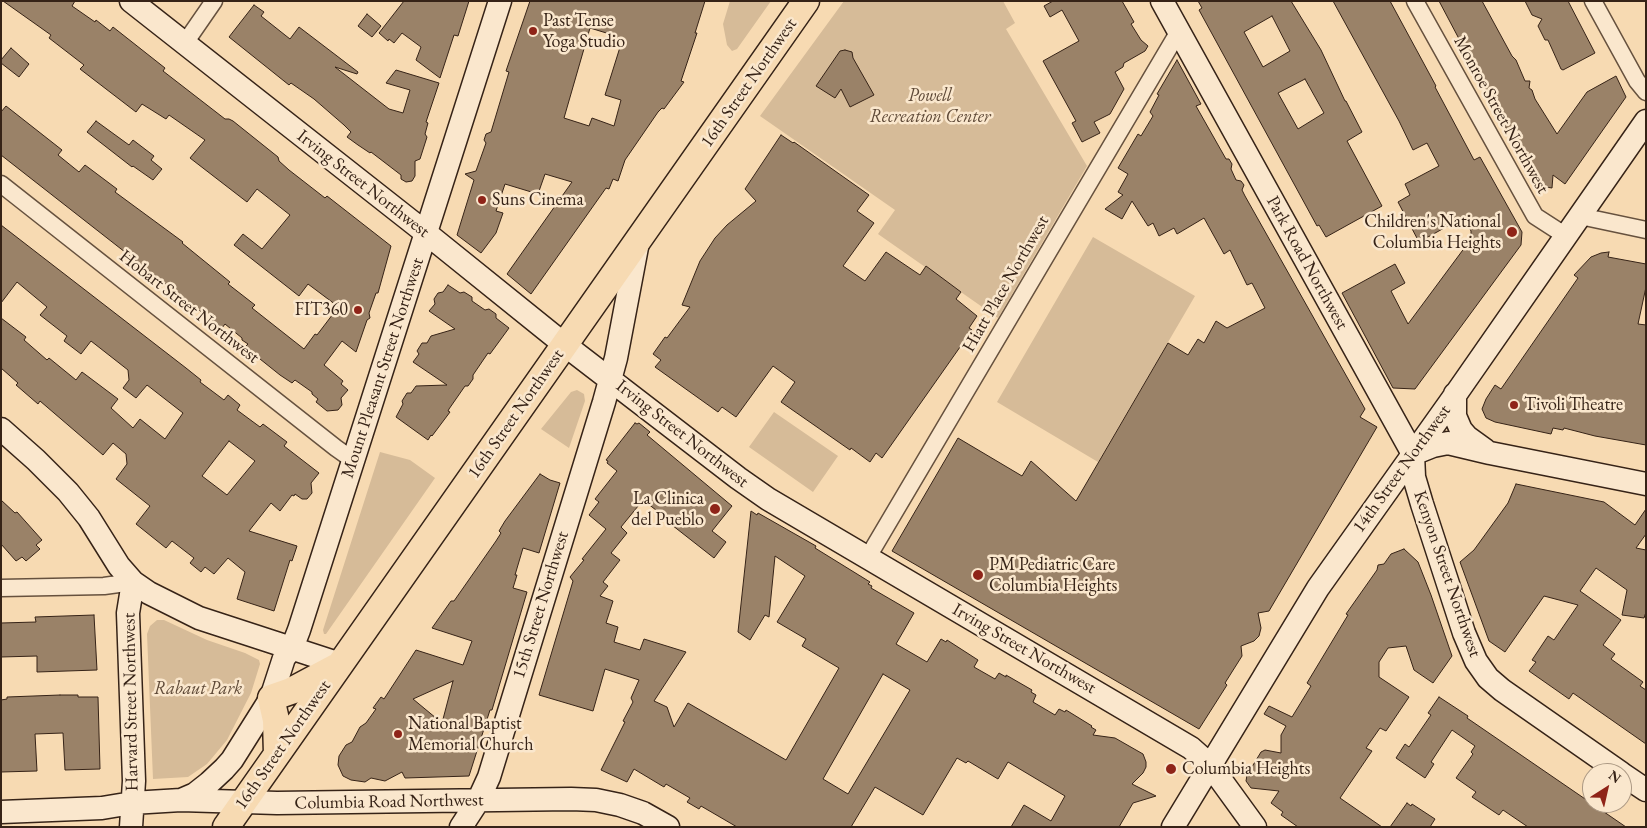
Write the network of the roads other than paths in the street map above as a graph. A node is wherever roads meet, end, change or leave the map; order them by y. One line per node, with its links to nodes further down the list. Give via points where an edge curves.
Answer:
1 (130, 1): 9 (main road, Irving Street Northwest)
2 (214, 1): 9 (street)
3 (500, 1): 15 (main road, Mount Pleasant Street Northwest)
4 (806, 1): 17 (main road, 16th Street Northwest)
5 (1162, 1): 8 (main road, Park Road Northwest)
6 (1415, 1): 16 (street, Monroe Street Northwest, via 1535,216)
7 (1593, 1): 10 (street)
8 (1178, 31): 22 (main road, Park Road Northwest); 26 (street, Hiatt Place Northwest)
9 (185, 43): 15 (main road, Irving Street Northwest)
10 (1646, 92)
11 (1646, 121): 13 (main road, 14th Street Northwest)
12 (1, 184): 24 (street, Hobart Street Northwest)
13 (1580, 216): 14 (street); 16 (main road, 14th Street Northwest)
14 (1646, 230)
15 (426, 233): 18 (main road, Irving Street Northwest); 24 (main road, Mount Pleasant Street Northwest)
16 (1566, 236): 20 (main road, 14th Street Northwest)
17 (638, 242): 18 (main road, 16th Street Northwest); 19 (main road, 15th Street Northwest)
18 (565, 344): 19 (main road, Irving Street Northwest); 30 (main road, 16th Street Northwest)
19 (611, 379): 26 (main road, Irving Street Northwest, via 753,489); 38 (main road, 15th Street Northwest)
20 (1456, 394): 22 (main road, 14th Street Northwest); 23 (main road, via 1455,416 1461,430)
21 (1, 429): 27 (main road, Harvard Street Northwest, via 68,492)
22 (1413, 454): 23 (main road, via 1448,443); 33 (main road, Kenyon Street Northwest, via 1414,476 1422,504 1476,661 1502,690); 34 (main road, 14th Street Northwest, via 1318,588)
23 (1490, 454): 25 (main road)
24 (353, 460): 29 (main road, Mount Pleasant Street Northwest)
25 (1646, 484)
26 (868, 557): 34 (main road, Irving Street Northwest, via 1192,748)
27 (133, 582): 28 (street, via 104,586); 29 (main road, Harvard Street Northwest, via 200,618); 41 (main road, Harvard Street Northwest, via 128,613)
28 (1, 588)
29 (292, 648): 30 (main road, Harvard Street Northwest); 31 (main road, Mount Pleasant Street Northwest, via 284,658)
30 (340, 664): 31 (main road, via 291,691); 32 (main road, 16th Street Northwest)
31 (271, 698): 32 (main road, via 276,720); 37 (main road, Mount Pleasant Street Northwest, via 224,769 195,794)
32 (277, 754): 39 (main road, 16th Street Northwest)
33 (1607, 763)
34 (1210, 765): 45 (main road, 14th Street Northwest); 46 (main road, Irving Street Northwest)
35 (1632, 780): 36 (main road, Kenyon Street Northwest)
36 (1646, 790)
37 (182, 800): 39 (main road, Columbia Road Northwest); 41 (main road, Columbia Road Northwest)
38 (478, 801): 39 (main road, Columbia Road Northwest); 43 (main road, 15th Street Northwest); 44 (main road, Columbia Road Northwest, via 596,800 636,810)
39 (243, 803): 42 (main road, 16th Street Northwest)
40 (1, 812): 41 (main road, via 105,808)
41 (134, 820)
42 (226, 827)
43 (461, 827)
44 (668, 827)
45 (1173, 827)
46 (1255, 827)

